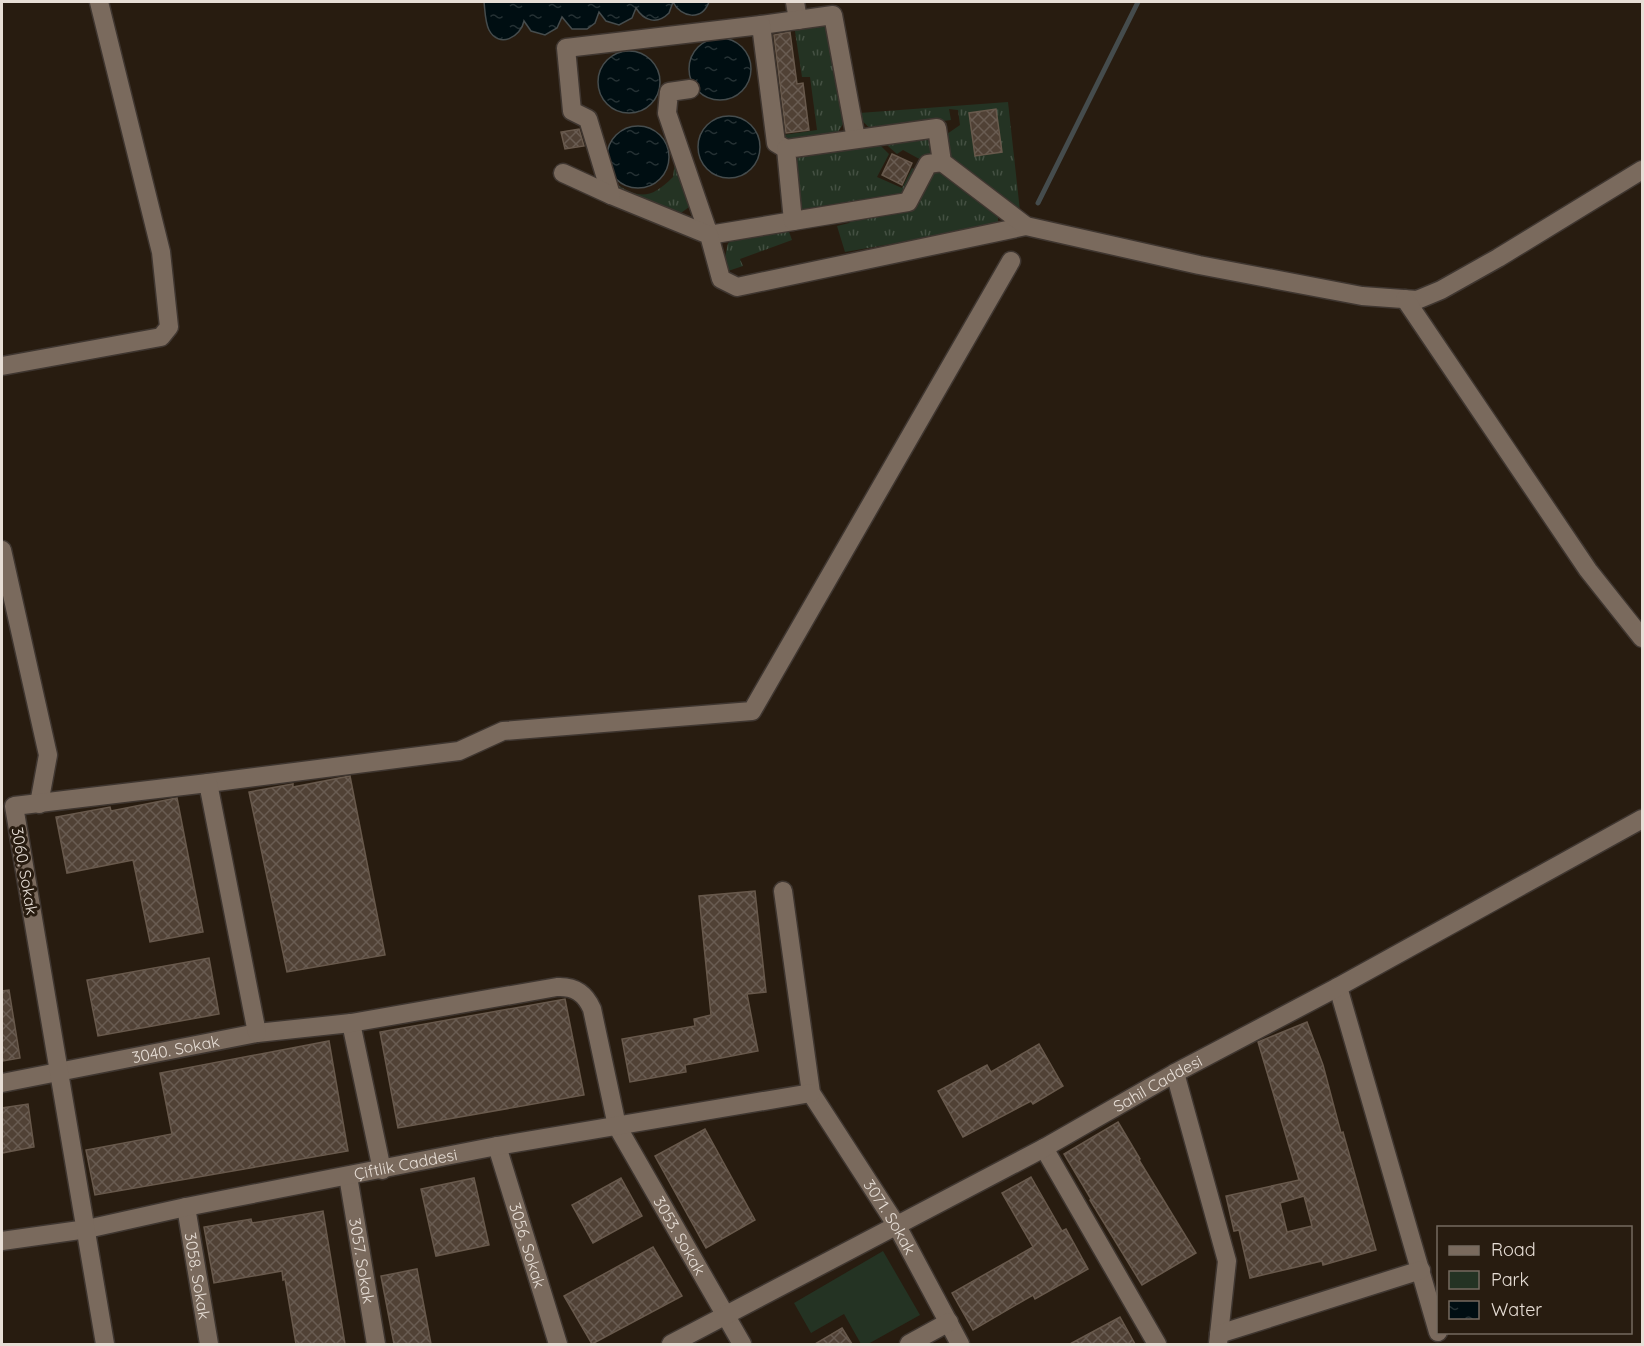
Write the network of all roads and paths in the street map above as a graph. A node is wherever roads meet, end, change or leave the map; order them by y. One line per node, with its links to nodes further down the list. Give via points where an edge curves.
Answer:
1 (99, 2): 17 (street, via 161,252 169,327 161,337)
2 (832, 8): 3 (street); 6 (street)
3 (796, 10): 4 (street)
4 (761, 25): 7 (street, via 776,143); 11 (street, via 566,48 572,111 588,119)
5 (690, 89): 14 (street, via 669,92 667,114)
6 (856, 139): 7 (street); 8 (street, via 937,128)
7 (786, 149): 12 (street)
8 (942, 162): 12 (street, via 928,164 908,201); 13 (street)
9 (1642, 170): 16 (street, via 1442,290 1417,300)
10 (562, 173): 11 (street)
11 (611, 195): 14 (street)
12 (793, 221): 14 (street)
13 (1026, 226): 14 (street, via 737,287 721,279); 16 (street, via 1362,297)
14 (709, 235)
15 (1011, 261): 20 (street, 3060. Sokak, via 752,711 503,730 459,751)
16 (1405, 299): 19 (street, via 1588,570)
17 (2, 366)
18 (2, 550): 21 (street, via 48,755)
19 (1642, 638)
20 (208, 783): 21 (street, 3060. Sokak); 27 (street)
21 (39, 804): 22 (street, 3060. Sokak)
22 (8, 807): 28 (street, 3060. Sokak)
23 (1642, 819): 25 (street, Sahil Caddesi)
24 (783, 891): 31 (street)
25 (1338, 987): 29 (street, Sahil Caddesi); 41 (street)
26 (351, 1023): 27 (street, 3040. Sokak); 32 (street, 3053. Sokak, via 557,987 577,990 592,1009); 35 (street)
27 (257, 1033): 28 (street, 3040. Sokak)
28 (59, 1072): 30 (street, 3040. Sokak); 39 (street, 3060. Sokak)
29 (1175, 1073): 34 (street, Sahil Caddesi); 45 (street, via 1227,1261)
30 (2, 1083)
31 (812, 1093): 32 (street, Çiftlik Caddesi); 38 (street, 3071. Sokak)
32 (617, 1126): 33 (street, Çiftlik Caddesi); 42 (street, 3053. Sokak)
33 (497, 1146): 35 (street, Çiftlik Caddesi); 49 (street, 3056. Sokak)
34 (1044, 1148): 38 (street, Sahil Caddesi); 54 (street)
35 (382, 1170): 36 (street, Çiftlik Caddesi)
36 (348, 1176): 37 (street, Çiftlik Caddesi); 48 (street, 3057. Sokak)
37 (186, 1207): 39 (street, Çiftlik Caddesi); 47 (street, 3058. Sokak)
38 (897, 1226): 42 (street, Sahil Caddesi); 43 (street, 3071. Sokak)
39 (87, 1229): 40 (street, Çiftlik Caddesi); 46 (street, 3060. Sokak)
40 (2, 1241)
41 (1421, 1270): 44 (street); 45 (street)
42 (725, 1315): 50 (street, Sahil Caddesi); 51 (street, 3053. Sokak)
43 (949, 1322): 52 (street); 53 (street, 3071. Sokak)
44 (1437, 1325)
45 (1218, 1339)
46 (105, 1344)
47 (209, 1344)
48 (376, 1344)
49 (558, 1344)
50 (671, 1344)
51 (742, 1344)
52 (909, 1344)
53 (960, 1344)
54 (1157, 1344)

